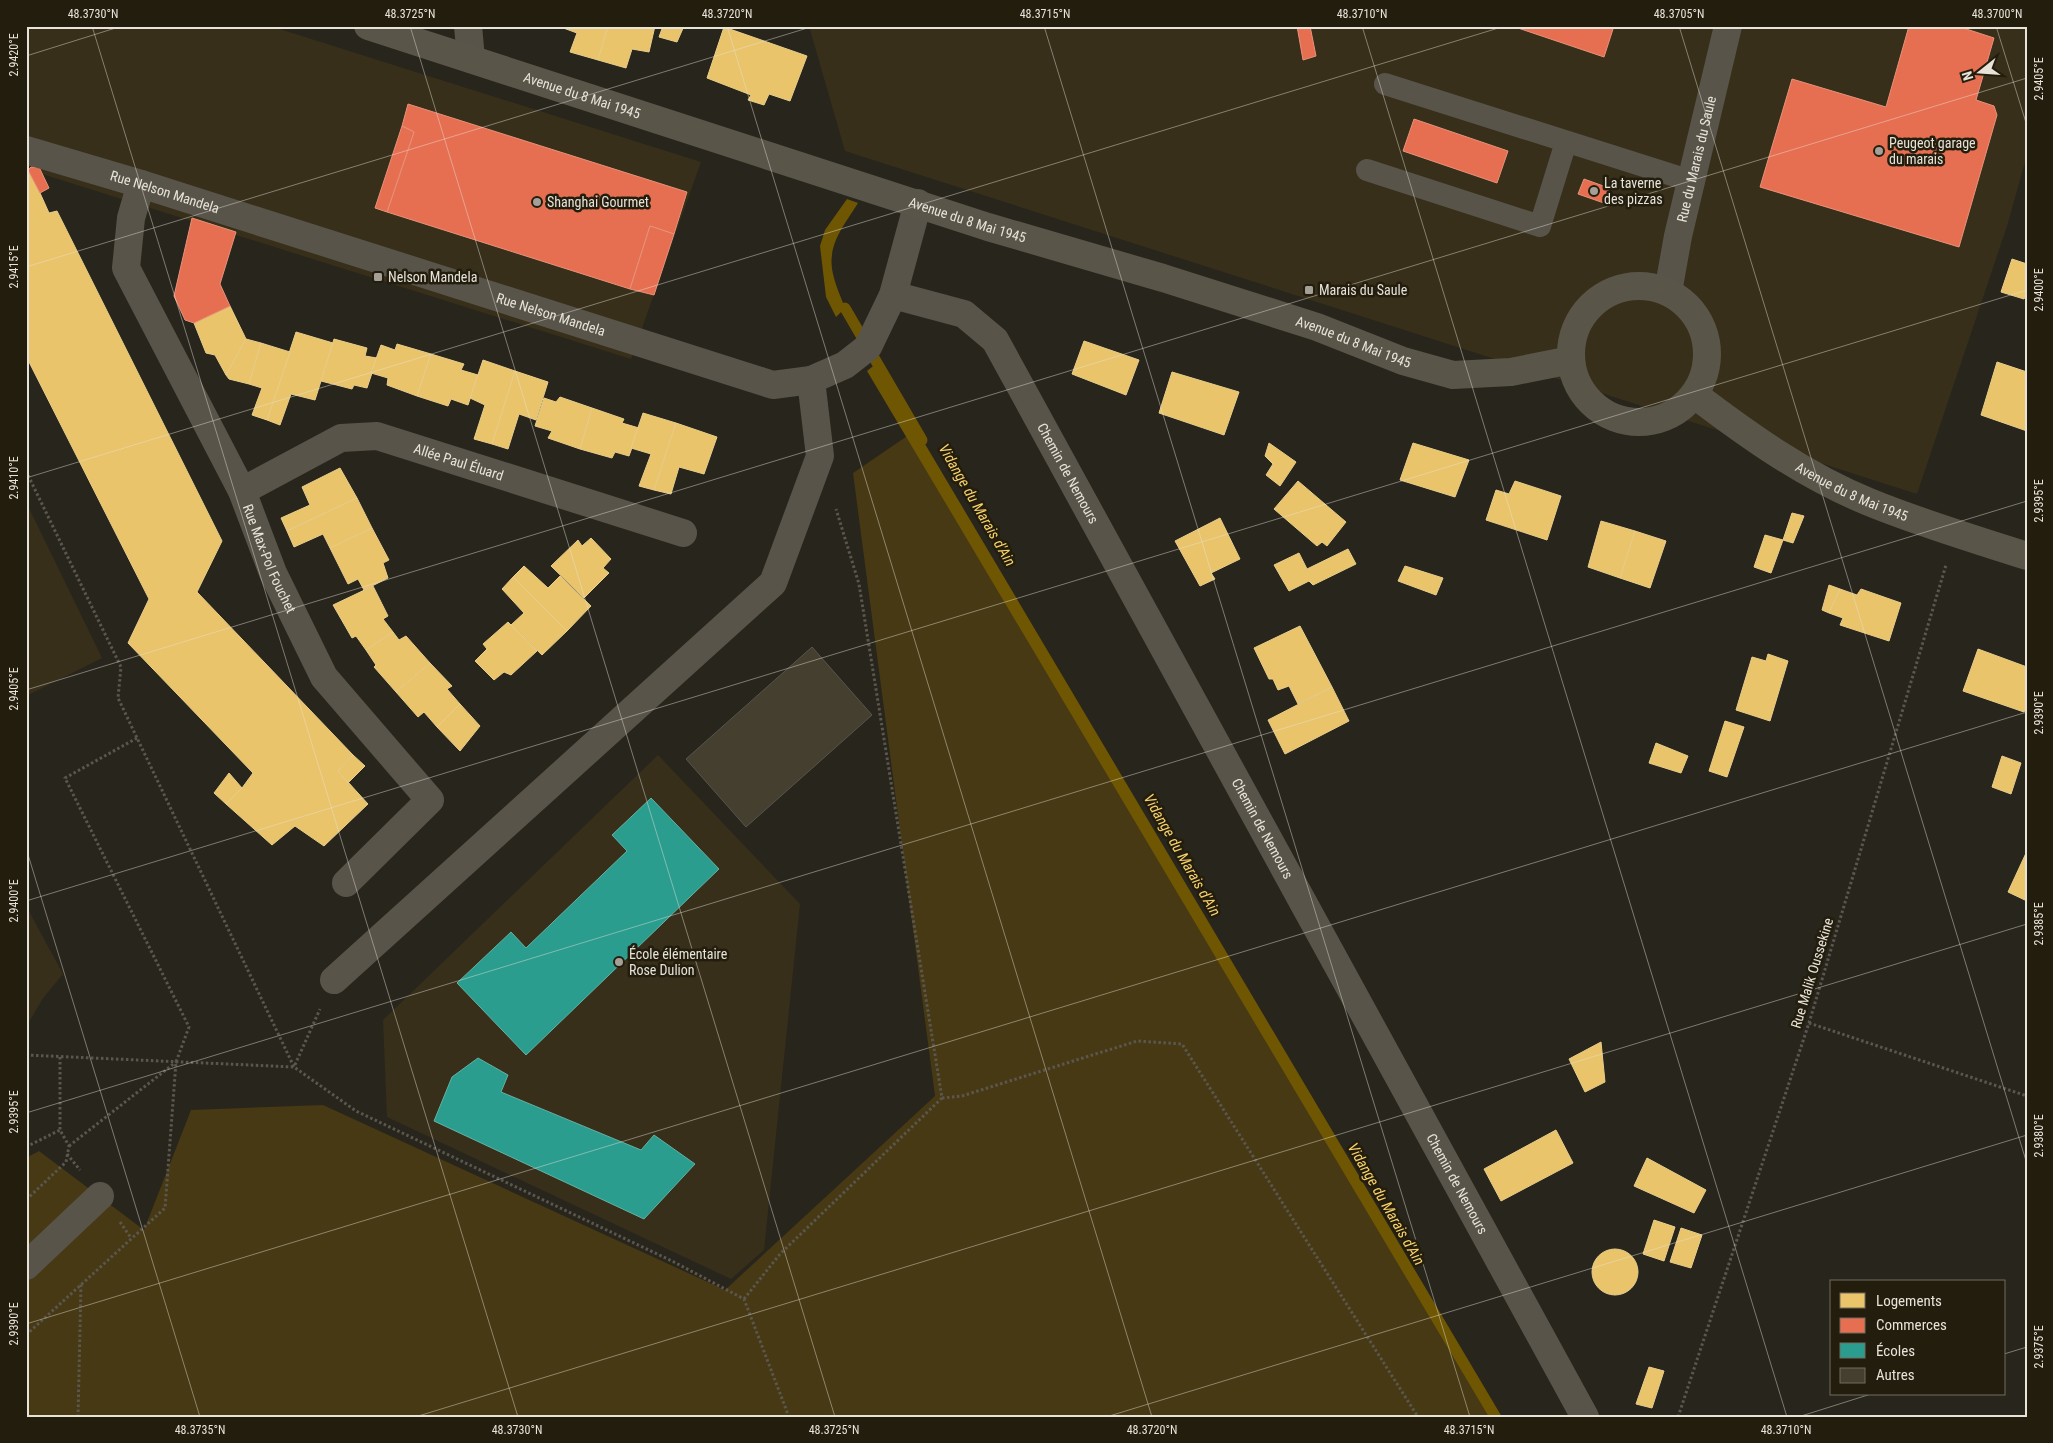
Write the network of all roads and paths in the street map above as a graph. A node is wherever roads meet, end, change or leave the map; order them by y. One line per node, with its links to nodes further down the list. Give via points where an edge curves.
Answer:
1 (368, 26): 4 (main road, Avenue du 8 Mai 1945)
2 (468, 26): 4 (street)
3 (1728, 26): 9 (street, Rue du Marais du Saule)
4 (471, 59): 11 (main road, Avenue du 8 Mai 1945)
5 (1385, 84): 6 (lane)
6 (1566, 142): 8 (lane, via 1540,226); 9 (lane)
7 (26, 150): 10 (street, Rue Nelson Mandela)
8 (1367, 170)
9 (1691, 181): 12 (street, Rue du Marais du Saule)
10 (141, 184): 15 (street, Rue Nelson Mandela, via 773,385); 19 (street, Rue Max-Pol Fouchet, via 131,218 126,268)
11 (918, 203): 13 (street, Rue Nelson Mandela); 14 (main road, Avenue du 8 Mai 1945, via 1299,321 1403,361 1453,376 1511,372)
12 (1668, 292): 14 (main road, via 1648,286 1628,286 1608,293 1592,304 1579,321 1572,340); 16 (main road, via 1685,303 1698,318 1706,337 1708,357 1704,377)
13 (893, 295): 15 (street, Rue Nelson Mandela, via 868,347 845,365); 44 (street, Chemin de Nemours, via 964,314 995,340)
14 (1571, 360): 16 (main road, via 1576,380 1587,398 1602,412 1621,420 1642,423 1662,419 1680,410)
15 (811, 380): 17 (street)
16 (1695, 395): 21 (main road, Avenue du 8 Mai 1945, via 1743,432 1795,465 1868,502)
17 (820, 456): 25 (street, via 773,583); 32 (path, via 859,584)
18 (26, 471): 23 (path, via 121,667 118,698)
19 (242, 491): 20 (street, Allée Paul Éluard, via 341,438 377,436); 24 (street, Rue Max-Pol Fouchet, via 274,573 324,677 430,800)
20 (683, 533)
21 (1955, 533): 22 (main road, Avenue du 8 Mai 1945); 26 (path, Rue Malik Oussekine)
22 (2027, 556)
23 (137, 738): 29 (path, via 65,778 189,1027); 30 (path)
24 (346, 883)
25 (334, 980): 30 (path)
26 (1809, 1023): 31 (path); 45 (path, Rue Malik Oussekine)
27 (26, 1055): 28 (path)
28 (60, 1057): 29 (path); 33 (path)
29 (176, 1062): 30 (path); 34 (path)
30 (294, 1067): 40 (path, via 356,1111 674,1262)
31 (2027, 1096)
32 (942, 1098): 40 (path, via 780,1254); 43 (path, via 962,1096 1138,1041 1182,1044)
33 (60, 1130): 34 (path); 35 (path)
34 (69, 1146): 37 (path, via 66,1162)
35 (26, 1147)
36 (100, 1196): 38 (street)
37 (26, 1200)
38 (26, 1266)
39 (81, 1284): 41 (path)
40 (744, 1299): 42 (path)
41 (78, 1417)
42 (789, 1417)
43 (1418, 1417)
44 (1584, 1417)
45 (1678, 1417)

